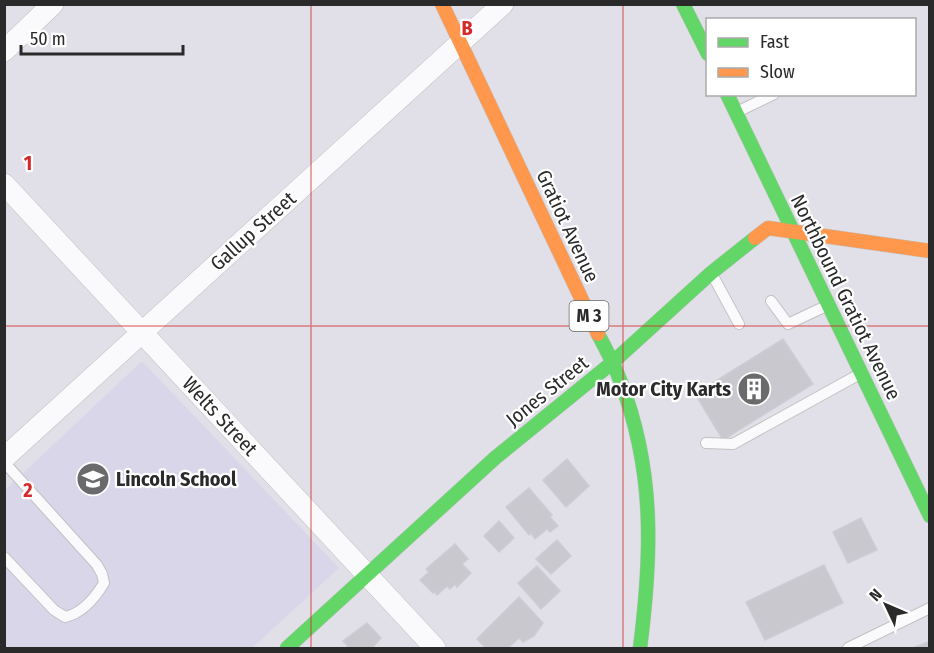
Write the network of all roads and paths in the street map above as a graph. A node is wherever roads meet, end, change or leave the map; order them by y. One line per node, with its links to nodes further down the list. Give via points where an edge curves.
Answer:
1 (53, 4): 7 (street)
2 (442, 4): 5 (main road, Gratiot Avenue / M 3)
3 (503, 4): 5 (street, Gallup Street)
4 (683, 4): 6 (main road)
5 (460, 43): 18 (street, Gallup Street); 19 (main road, Gratiot Avenue / M 3)
6 (706, 50)
7 (4, 51)
8 (728, 96): 10 (main road, Northbound Gratiot Avenue)
9 (770, 96): 10 (lane)
10 (736, 112): 12 (main road, Northbound Gratiot Avenue)
11 (4, 184): 18 (street, Welts Street)
12 (794, 232): 13 (main road, Jones Street); 14 (main road, Jones Street, via 768,228); 16 (main road, Northbound Gratiot Avenue)
13 (930, 251)
14 (711, 273): 17 (lane); 19 (main road, Jones Street)
15 (771, 301): 16 (lane, via 788,324)
16 (829, 305): 20 (main road, Northbound Gratiot Avenue)
17 (739, 324)
18 (142, 332): 22 (street, Gallup Street); 25 (street, Welts Street)
19 (613, 362): 25 (main road, Jones Street, via 495,458); 29 (main road, Gratiot Avenue / M 3, via 637,432 647,484 649,557)
20 (861, 373): 21 (lane, via 733,444); 23 (main road, Northbound Gratiot Avenue)
21 (706, 442)
22 (4, 460): 24 (lane, via 97,565 104,583 76,614 65,616 54,610)
23 (930, 516)
24 (4, 557)
25 (366, 575): 27 (main road, Jones Street); 28 (street, Welts Street)
26 (930, 608): 30 (lane)
27 (287, 648)
28 (435, 648)
29 (640, 648)
30 (848, 648)

